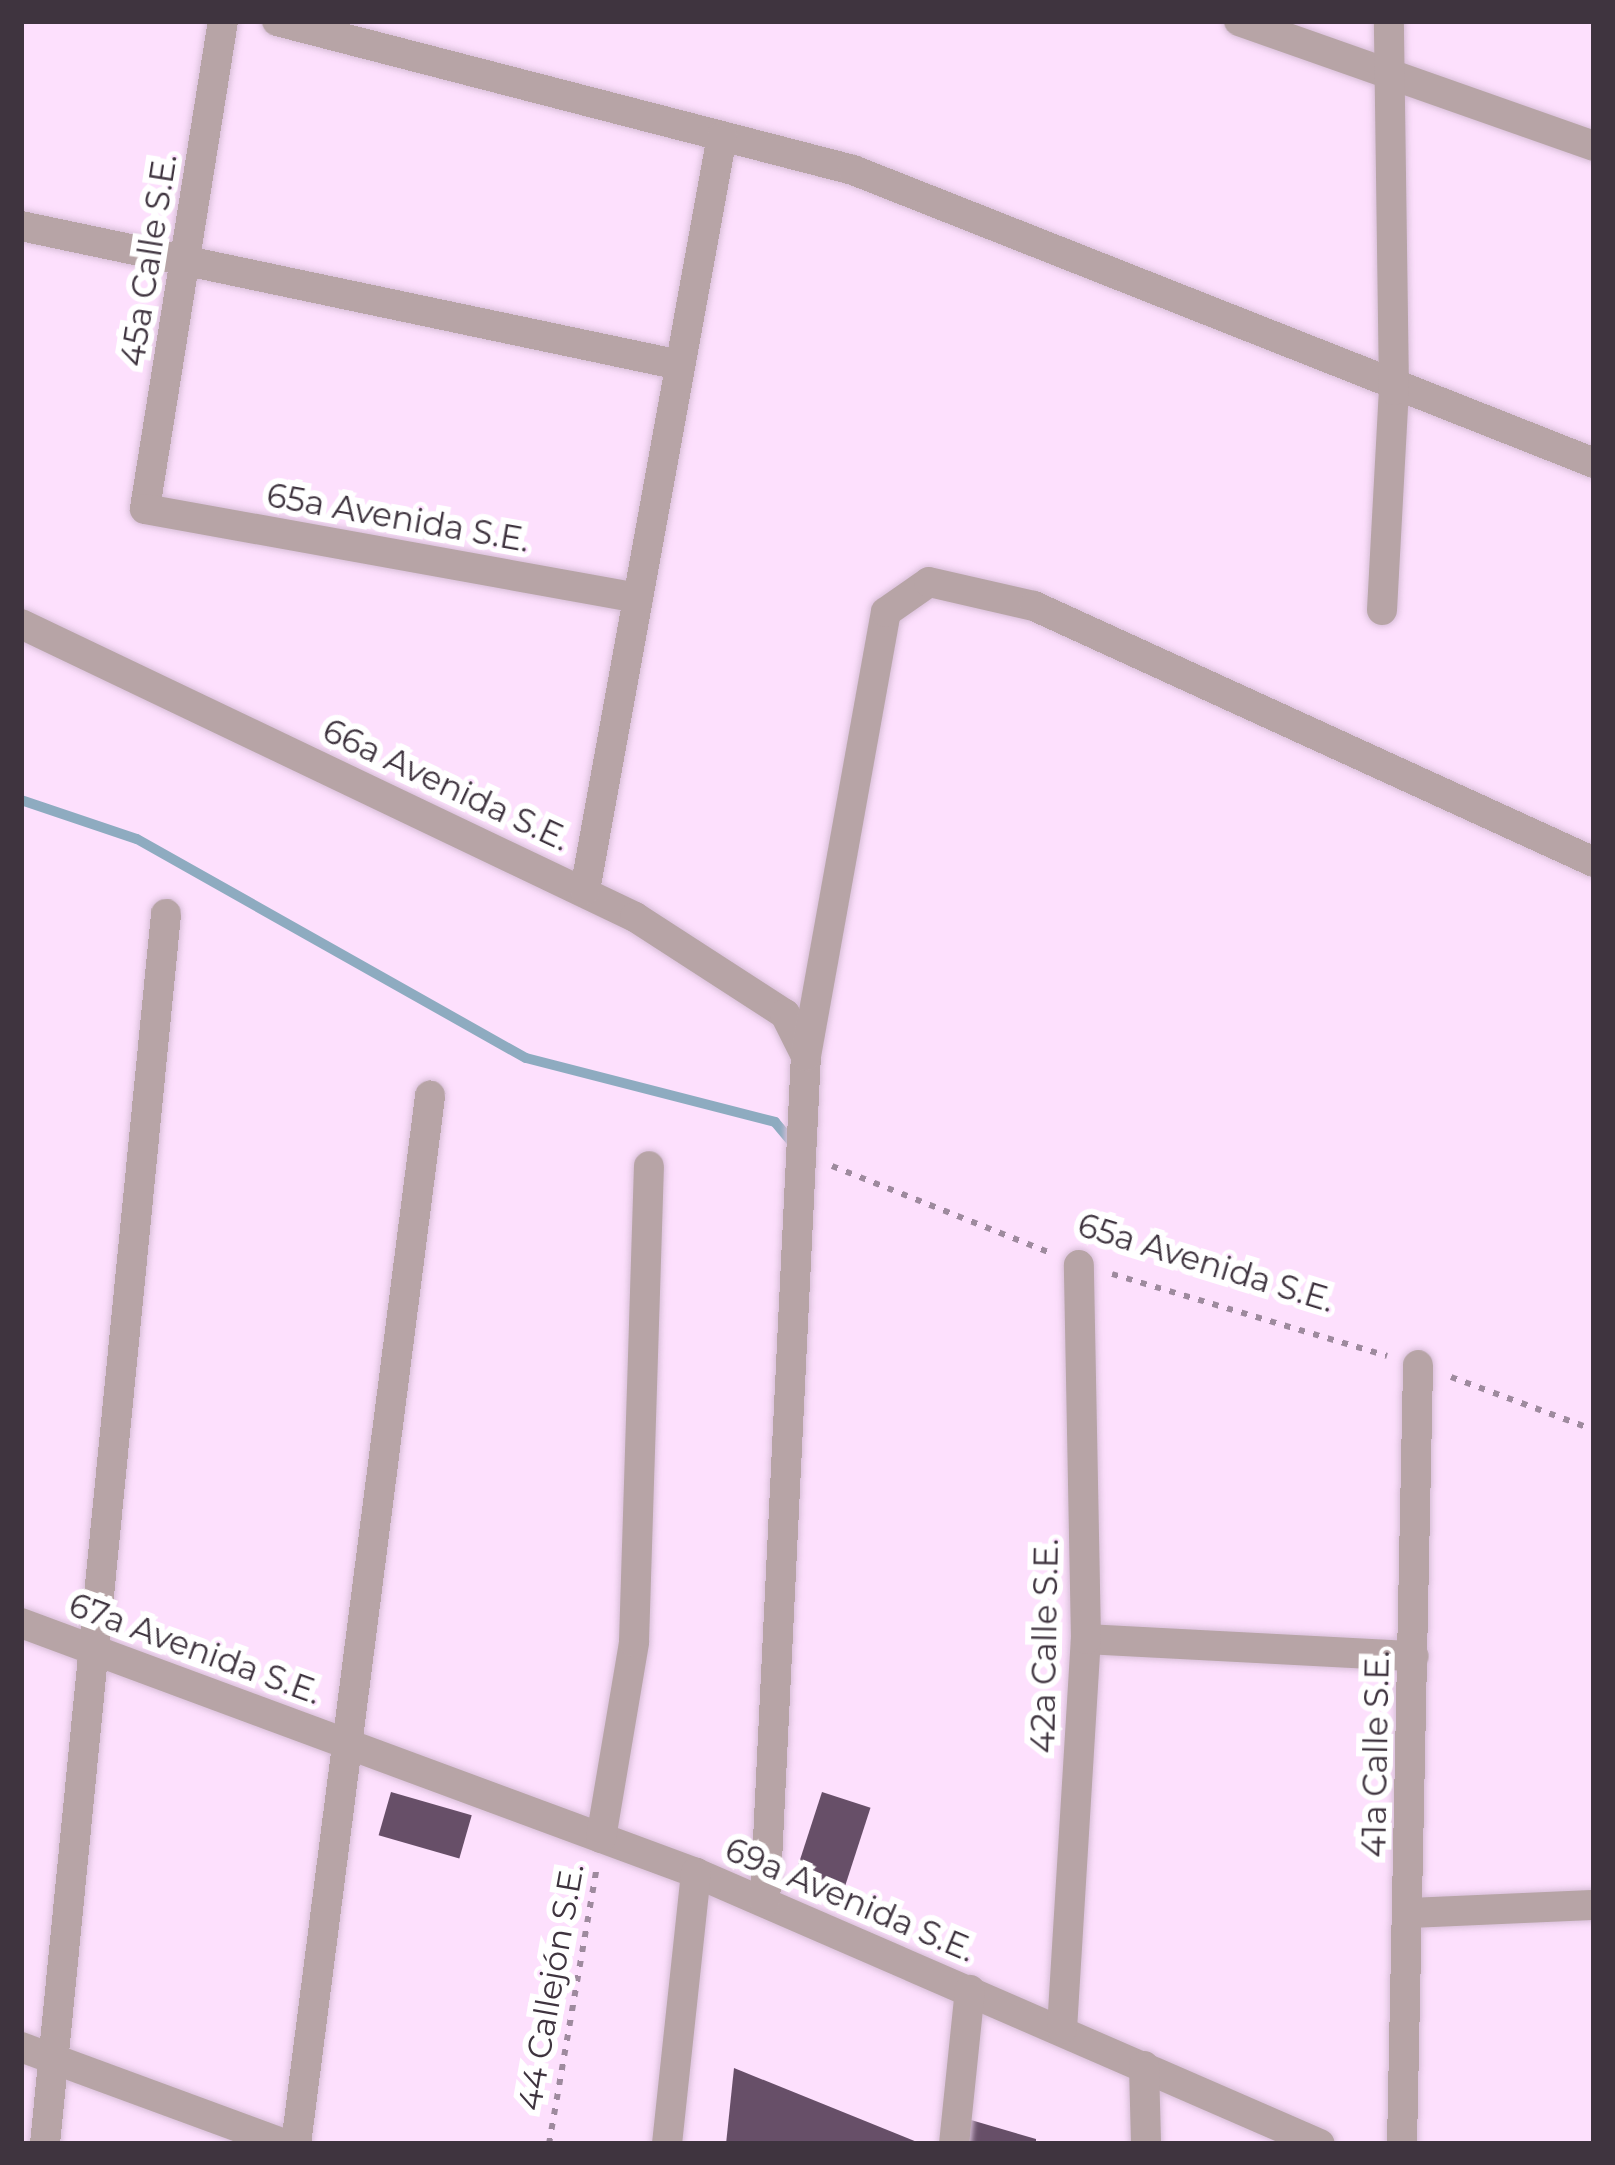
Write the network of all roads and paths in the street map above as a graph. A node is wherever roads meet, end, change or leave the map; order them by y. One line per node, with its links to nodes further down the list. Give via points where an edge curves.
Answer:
1 (223, 21): 9 (street, 45a Calle S.E.)
2 (277, 21): 6 (street)
3 (1239, 21): 5 (street)
4 (1389, 21): 5 (street)
5 (1393, 75): 7 (street); 11 (street)
6 (722, 136): 10 (street); 11 (street, via 853,170)
7 (1594, 146)
8 (21, 226): 9 (street)
9 (187, 254): 10 (street); 13 (street, 45a Calle S.E.)
10 (680, 364): 14 (street)
11 (1394, 390): 12 (street); 15 (street)
12 (1594, 464)
13 (145, 509): 14 (street, 65a Avenida S.E.)
14 (638, 598): 18 (street)
15 (1382, 610)
16 (21, 624): 18 (street, 66a Avenida S.E.)
17 (1594, 862): 20 (street, via 1034,606 929,581 886,612)
18 (585, 890): 20 (street, 66a Avenida S.E., via 785,1014)
19 (166, 914): 29 (street)
20 (806, 1056): 22 (street)
21 (430, 1096): 31 (street)
22 (801, 1154): 24 (path, 65a Avenida S.E.); 34 (street)
23 (650, 1166): 32 (street, via 634,1642)
24 (1079, 1265): 25 (path, 65a Avenida S.E.); 28 (street, 42a Calle S.E.)
25 (1418, 1365): 26 (path, 65a Avenida S.E.); 30 (street, 41a Calle S.E.)
26 (1594, 1430)
27 (21, 1623): 29 (street, 67a Avenida S.E.)
28 (1087, 1639): 30 (street); 38 (street, 42a Calle S.E.)
29 (88, 1648): 31 (street, 67a Avenida S.E.); 40 (street)
30 (1414, 1656): 36 (street, 41a Calle S.E.)
31 (344, 1743): 32 (street, 69a Avenida S.E.); 44 (street)
32 (601, 1838): 33 (street, 69a Avenida S.E.); 45 (path, 44 Callejón S.E.)
33 (696, 1873): 34 (street, 69a Avenida S.E.); 46 (street)
34 (765, 1902): 37 (street, 69a Avenida S.E.)
35 (1594, 1905): 36 (street)
36 (1408, 1912): 50 (street, 41a Calle S.E.)
37 (970, 1990): 38 (street, 69a Avenida S.E.); 47 (street)
38 (1062, 2029): 41 (street, 69a Avenida S.E.)
39 (21, 2047): 40 (street)
40 (56, 2060): 42 (street); 43 (street)
41 (1144, 2066): 48 (street); 49 (street, 69a Avenida S.E.)
42 (45, 2144)
43 (285, 2144)
44 (296, 2144)
45 (549, 2144)
46 (667, 2144)
47 (953, 2144)
48 (1146, 2144)
49 (1320, 2144)
50 (1402, 2144)

